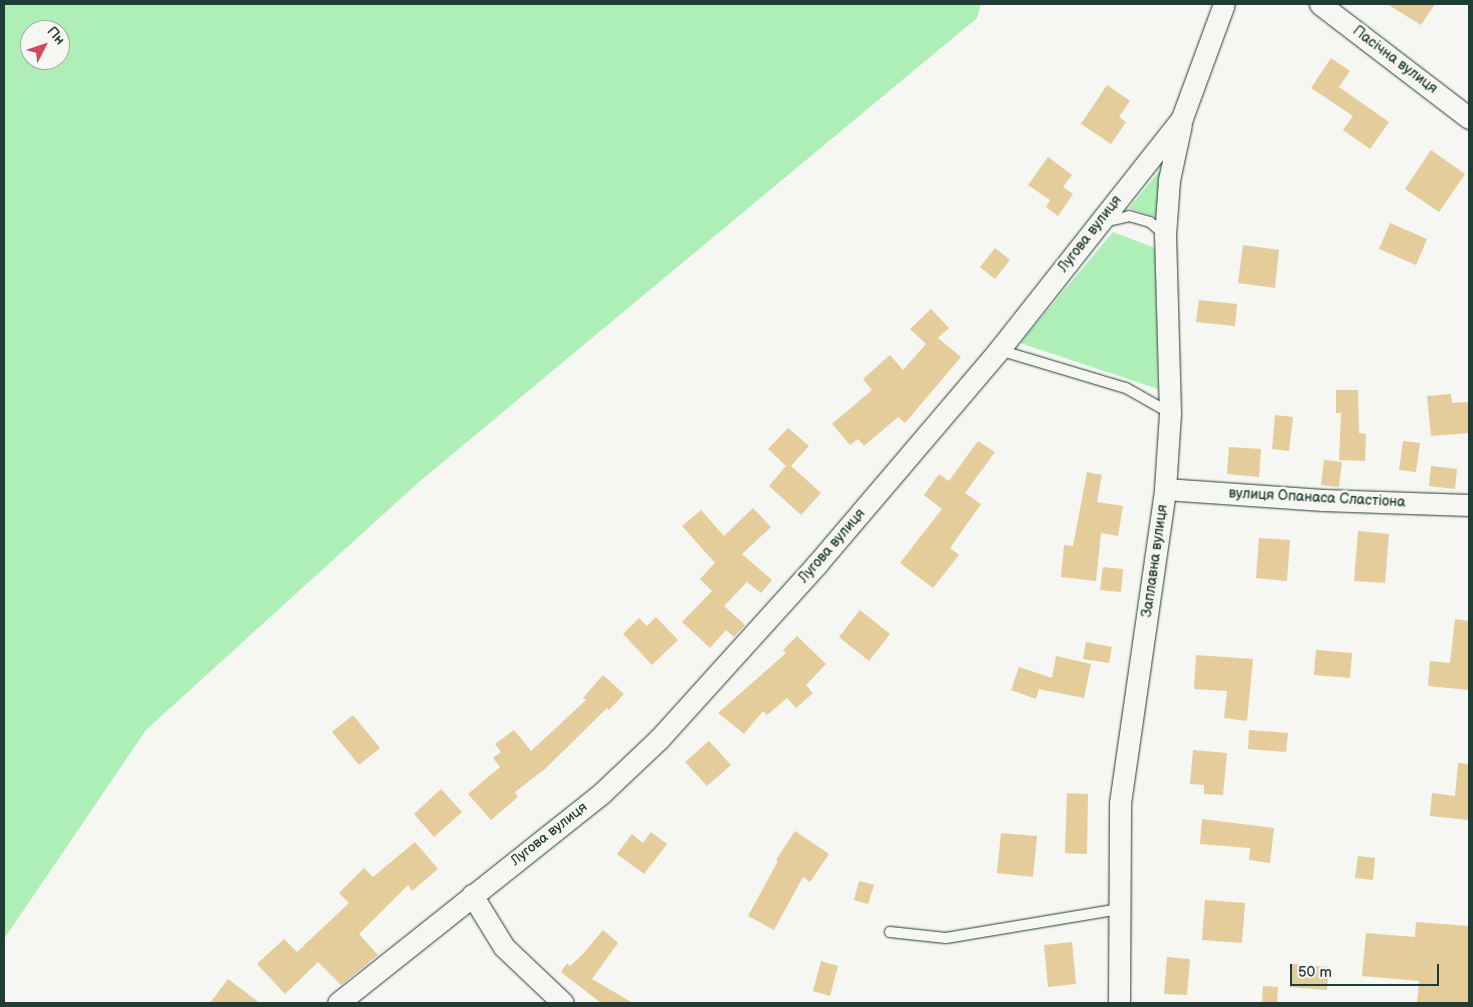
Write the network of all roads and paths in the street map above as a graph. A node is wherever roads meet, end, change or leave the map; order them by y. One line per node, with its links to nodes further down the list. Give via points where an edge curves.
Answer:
1 (1224, 4): 3 (street, Лугова вулиця)
2 (1320, 4): 4 (street, Пасічна вулиця)
3 (1182, 118): 5 (street, Лугова вулиця); 6 (street, Заплавна вулиця, via 1169,180)
4 (1469, 118)
5 (1098, 223): 6 (lane, via 1129,216 1150,222); 7 (street, Лугова вулиця)
6 (1165, 235): 8 (street, Заплавна вулиця)
7 (1000, 350): 8 (lane, via 1126,388); 11 (street, Лугова вулиця, via 817,564 659,738 602,793)
8 (1170, 413): 9 (street, Заплавна вулиця)
9 (1165, 489): 10 (street, вулиця Опанаса Сластіона, via 1323,500); 12 (street, Заплавна вулиця, via 1120,803)
10 (1469, 504)
11 (472, 896): 14 (street, Лугова вулиця); 15 (street, via 504,947)
12 (1120, 909): 13 (lane, via 946,938); 16 (street, Заплавна вулиця)
13 (890, 932)
14 (338, 1003)
15 (563, 1003)
16 (1119, 1003)

